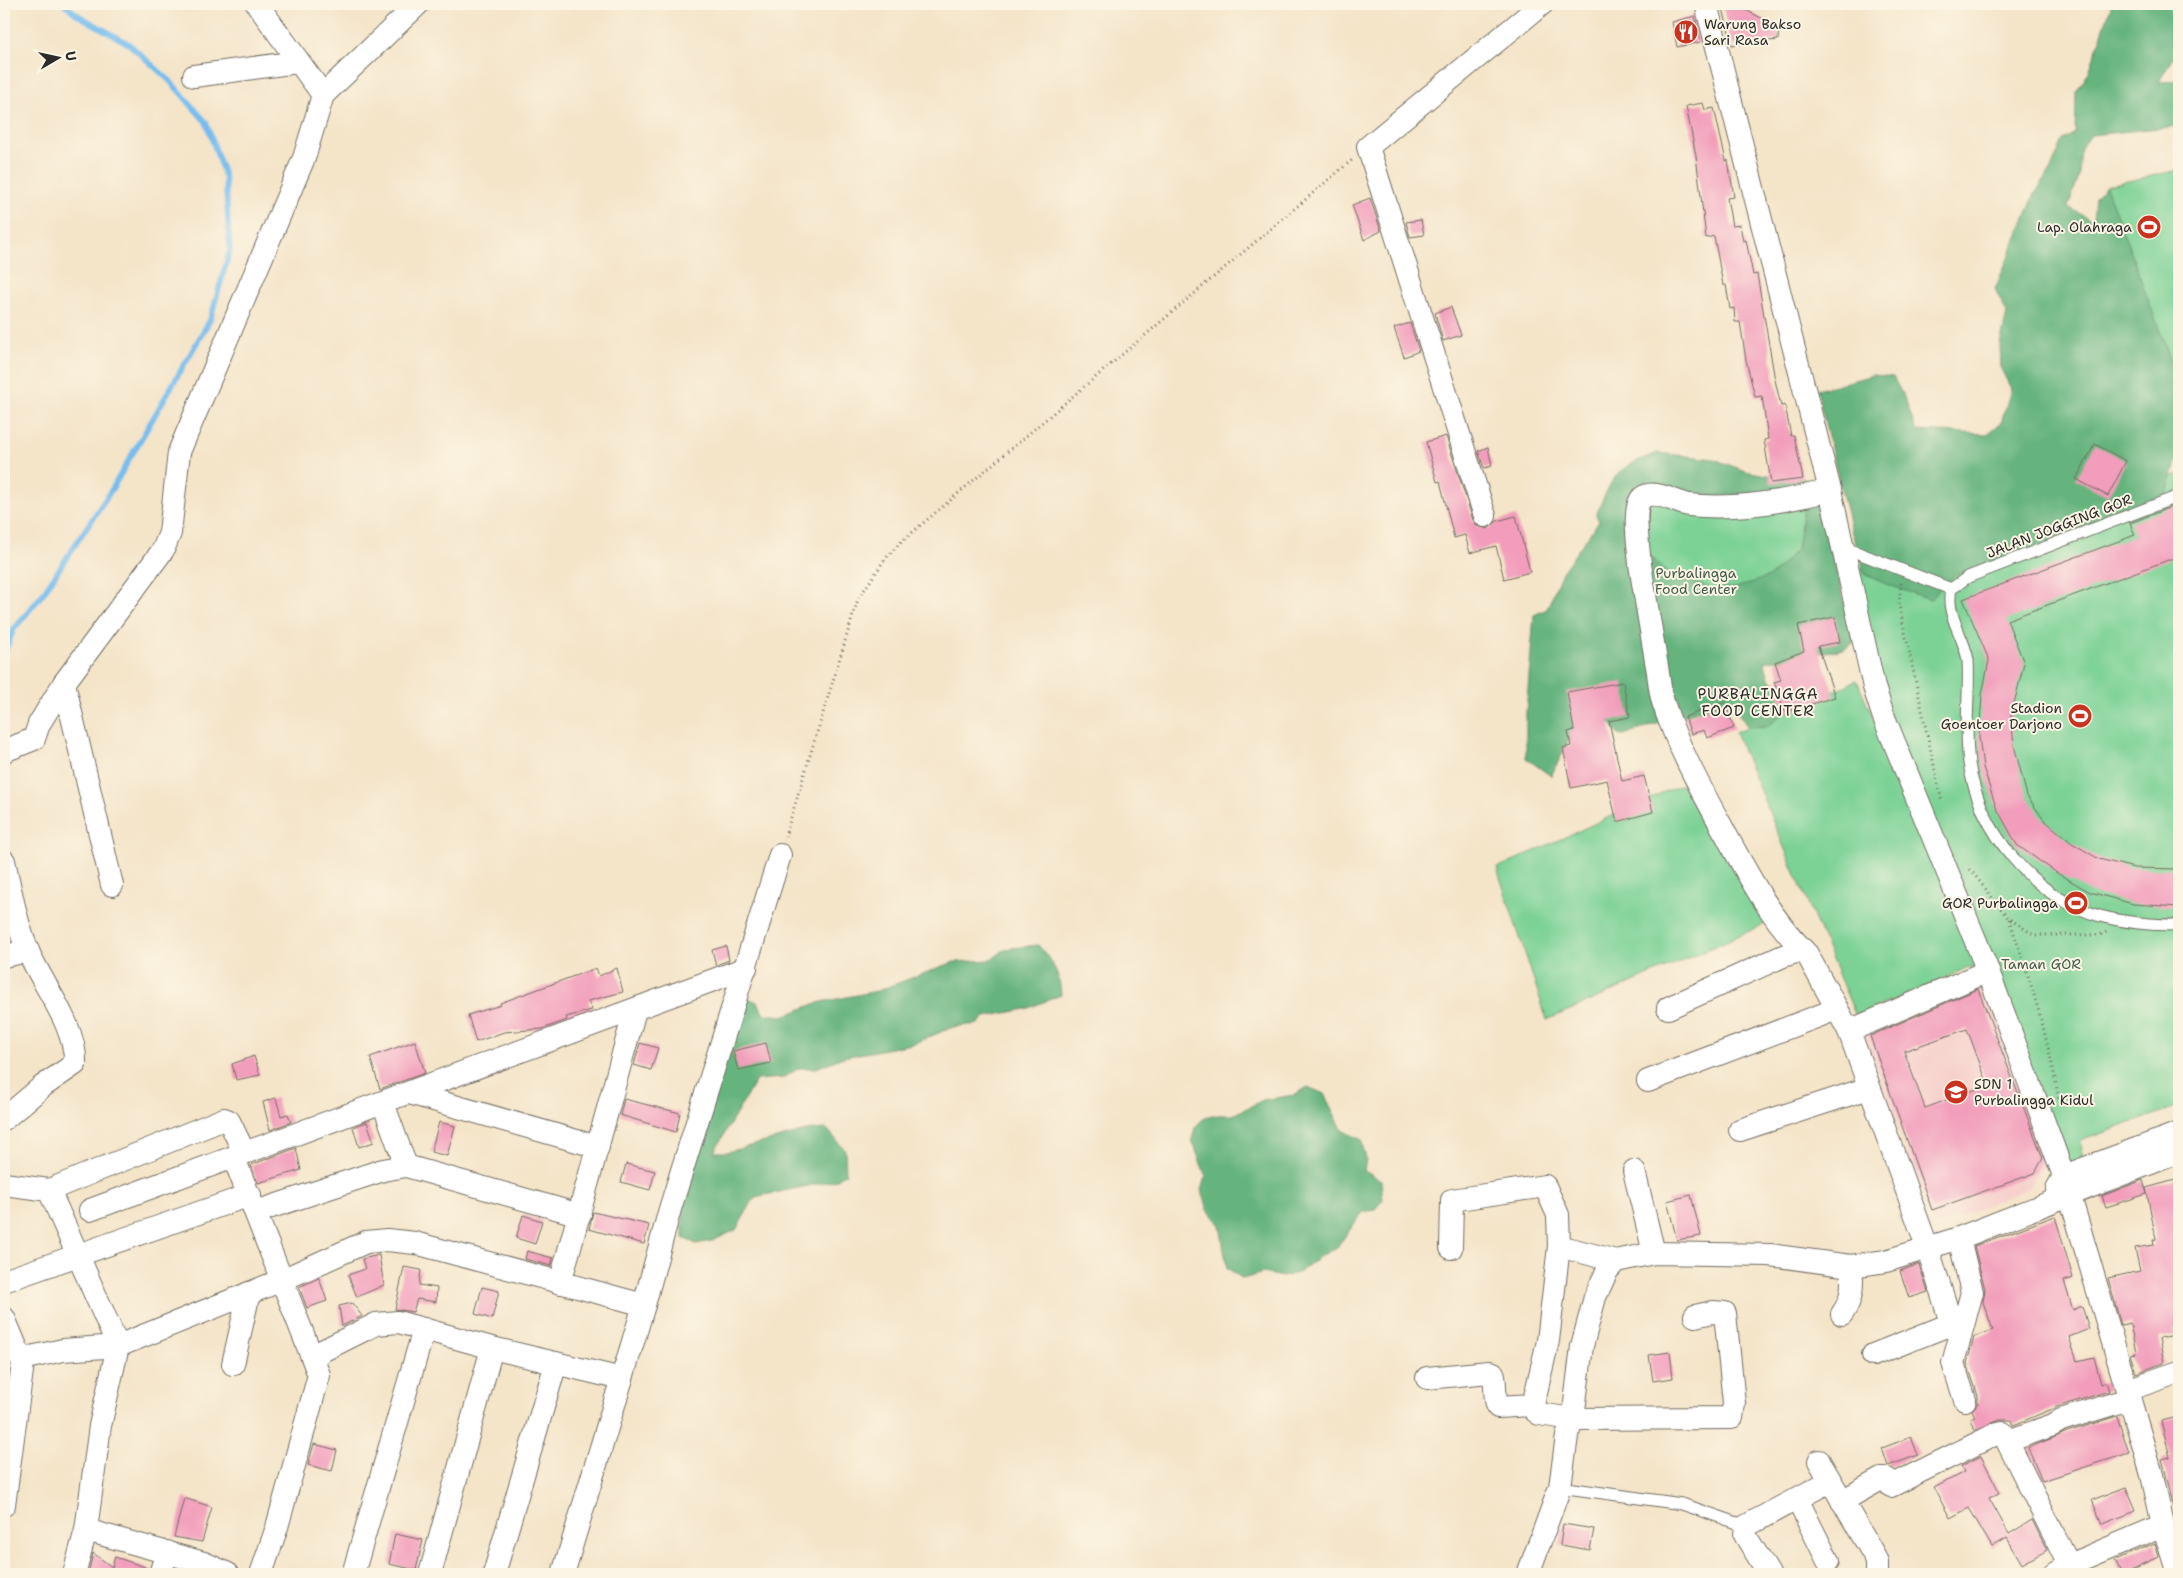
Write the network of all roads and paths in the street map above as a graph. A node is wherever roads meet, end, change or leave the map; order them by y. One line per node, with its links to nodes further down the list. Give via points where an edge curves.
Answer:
1 (257, 4): 5 (street)
2 (418, 4): 7 (street)
3 (1542, 4): 8 (street)
4 (1706, 4): 9 (street)
5 (298, 62): 6 (street); 7 (street)
6 (194, 76)
7 (324, 95): 14 (street, via 304,158 179,452 168,541)
8 (1368, 147): 11 (street); 16 (path, via 1045,418 885,559 858,599)
9 (1830, 490): 12 (street); 21 (street, via 1798,499 1755,505 1698,506 1650,495 1644,497 1637,510 1637,538 1662,700 1685,759 1767,907 1786,934)
10 (2179, 496): 13 (lane, JALAN JOGGING GOR, via 1968,577)
11 (1485, 516)
12 (1843, 547): 13 (lane); 25 (street, via 1883,715)
13 (1951, 589): 20 (lane, via 1951,611 1968,660 1966,737 1969,765 1990,825 2005,849 2029,875 2078,907 2132,923)
14 (64, 683): 15 (street, via 39,724 34,740); 18 (street)
15 (4, 751)
16 (780, 854): 24 (street)
17 (4, 861): 22 (street)
18 (112, 885)
19 (2009, 918): 34 (path, via 2031,982)
20 (2179, 925)
21 (1803, 950): 26 (street); 27 (street)
22 (28, 951): 23 (street); 35 (street, via 67,1030 75,1051 75,1064)
23 (4, 956)
24 (746, 968): 28 (street); 61 (street, via 670,1209)
25 (1988, 971): 29 (street); 45 (street)
26 (1668, 1008)
27 (1837, 1009): 29 (street); 30 (street)
28 (635, 1010): 32 (street); 38 (street)
29 (1849, 1031): 31 (street)
30 (1648, 1081)
31 (1869, 1088): 36 (street); 52 (street)
32 (409, 1093): 33 (street); 38 (street)
33 (383, 1102): 40 (street); 41 (street)
34 (2060, 1105)
35 (4, 1119)
36 (1740, 1130)
37 (2179, 1133): 45 (street)
38 (598, 1147): 48 (street)
39 (2179, 1152): 45 (street)
40 (239, 1155): 44 (street, via 229,1121 224,1119); 46 (street); 47 (street)
41 (406, 1166): 46 (street); 48 (street)
42 (1634, 1170): 53 (street)
43 (4, 1184): 44 (street)
44 (49, 1190): 54 (street)
45 (2062, 1190): 49 (street); 78 (street)
46 (253, 1204): 54 (street); 57 (street)
47 (90, 1210)
48 (580, 1216): 59 (street)
49 (1959, 1238): 52 (street); 65 (street, via 1972,1292)
50 (1566, 1247): 51 (street, via 1546,1186 1452,1200); 55 (street); 67 (street)
51 (1451, 1248)
52 (1928, 1249): 56 (street, via 1886,1261); 65 (street)
53 (1654, 1253): 55 (street); 56 (street, via 1770,1255)
54 (79, 1256): 58 (street); 68 (street)
55 (1616, 1261): 67 (street)
56 (1850, 1266): 62 (street, via 1853,1286 1849,1305)
57 (282, 1280): 59 (street, via 366,1242 387,1240 416,1243); 60 (street); 71 (street)
58 (4, 1281)
59 (560, 1283): 61 (street)
60 (249, 1293): 68 (street); 74 (street)
61 (644, 1305): 77 (street)
62 (1842, 1314)
63 (1695, 1316): 81 (street, via 1724,1312 1734,1403 1732,1418)
64 (4, 1318): 72 (street)
65 (1958, 1325): 70 (street, via 1941,1328); 79 (street, via 1953,1363)
66 (424, 1329): 69 (street); 71 (street, via 398,1322 376,1324); 99 (street)
67 (1565, 1343): 80 (street); 81 (street)
68 (118, 1346): 72 (street, via 63,1350 30,1356); 91 (street, via 100,1426)
69 (492, 1348): 73 (street); 100 (street)
70 (1873, 1355)
71 (312, 1356): 98 (street, via 319,1375)
72 (23, 1363): 88 (street)
73 (556, 1363): 77 (street); 101 (street)
74 (233, 1364)
75 (2179, 1372): 78 (street)
76 (1427, 1378): 80 (street, via 1493,1373 1498,1406)
77 (622, 1379): 102 (street)
78 (2128, 1394): 82 (street); 89 (street)
79 (1965, 1400)
80 (1536, 1410): 81 (street)
81 (1570, 1418): 85 (street)
82 (2008, 1441): 87 (street, via 2003,1434 1994,1435 1891,1486 1887,1479 1881,1479); 94 (street)
83 (1820, 1461): 84 (street)
84 (1830, 1482): 86 (street); 87 (street)
85 (1560, 1487): 90 (lane, via 1682,1504); 103 (street)
86 (1798, 1499): 90 (street); 93 (street)
87 (1842, 1501): 105 (street, via 1874,1555)
88 (4, 1505)
89 (2163, 1525): 94 (street); 106 (street)
90 (1746, 1526): 104 (street, via 1745,1535)
91 (86, 1530): 92 (street); 95 (street)
92 (167, 1552): 96 (street); 97 (street)
93 (1828, 1561)
94 (2061, 1569)
95 (74, 1574)
96 (160, 1574)
97 (228, 1574)
98 (261, 1574)
99 (353, 1574)
100 (430, 1574)
101 (494, 1574)
102 (563, 1574)
103 (1528, 1574)
104 (1769, 1574)
105 (1878, 1574)
106 (2178, 1574)

